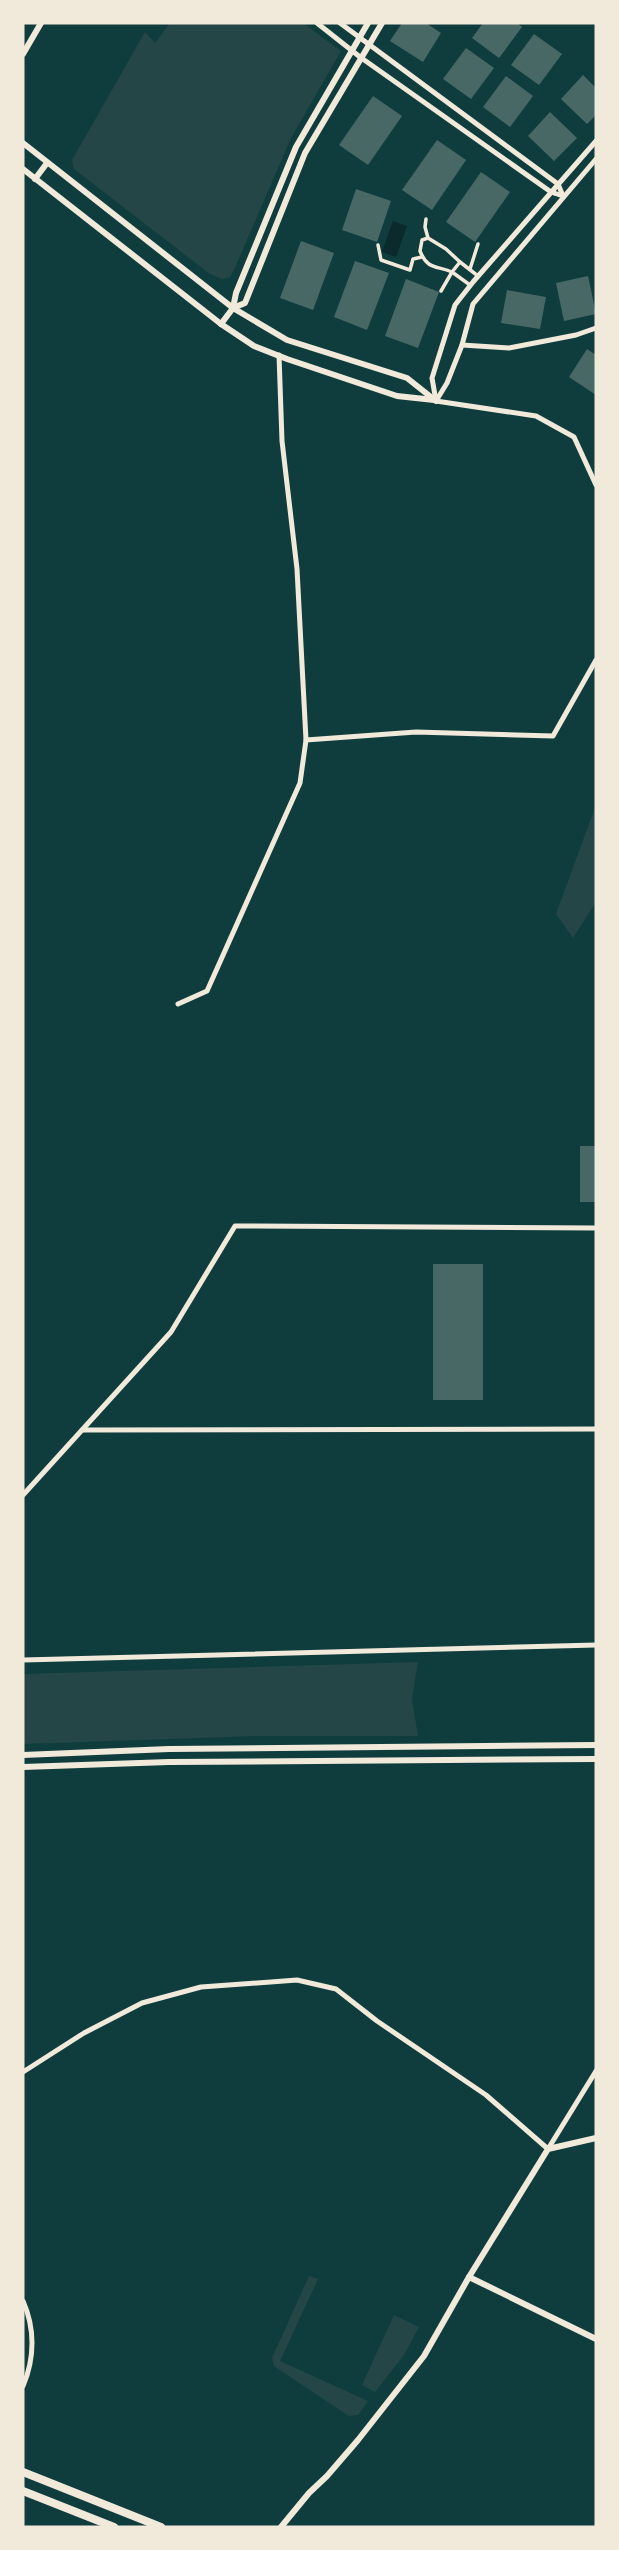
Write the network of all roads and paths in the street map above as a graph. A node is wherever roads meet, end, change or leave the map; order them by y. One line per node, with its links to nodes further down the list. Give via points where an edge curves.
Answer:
1 (41, 23): 9 (street)
2 (317, 23): 8 (street)
3 (340, 23): 6 (street)
4 (369, 23): 6 (street)
5 (382, 23): 7 (street)
6 (359, 37): 7 (street); 8 (street)
7 (368, 44): 10 (street); 17 (street)
8 (352, 50): 10 (street); 31 (street, via 296,147)
9 (23, 54)
10 (360, 57): 18 (street); 31 (street, via 305,153 245,303)
11 (596, 141): 17 (street)
12 (23, 143): 14 (street)
13 (596, 159): 19 (street)
14 (47, 163): 16 (street); 31 (street)
15 (23, 169): 16 (street)
16 (35, 179): 32 (street)
17 (558, 184): 18 (street); 19 (street)
18 (551, 192): 19 (street); 28 (street)
19 (563, 196): 34 (street, via 473,304)
20 (426, 219): 21 (street)
21 (428, 238): 24 (street, via 420,245); 25 (street)
22 (378, 244): 24 (street, via 381,260 410,270 413,259)
23 (478, 244): 26 (street)
24 (422, 257): 27 (street, via 433,268)
25 (460, 262): 26 (street); 27 (street)
26 (470, 269): 28 (street)
27 (452, 272): 29 (street); 30 (street)
28 (478, 275): 29 (street)
29 (470, 285): 36 (street, via 455,305 432,378)
30 (441, 291)
31 (233, 308): 32 (street); 36 (street, via 287,340 407,378)
32 (221, 324): 35 (street, via 254,346)
33 (596, 328): 34 (street, via 522,347)
34 (462, 345): 36 (street)
35 (279, 355): 36 (street, via 397,396); 39 (street)
36 (436, 401): 37 (street, via 536,416 574,437)
37 (596, 485)
38 (596, 660): 39 (street, via 553,736 416,732)
39 (306, 740): 40 (street, via 300,783 207,991)
40 (178, 1004)
41 (596, 1228): 43 (street, via 235,1226 172,1332)
42 (596, 1429): 43 (street)
43 (82, 1430): 44 (street)
44 (23, 1495)
45 (596, 1645): 46 (street)
46 (23, 1660)
47 (596, 1745): 48 (street)
48 (489, 1746): 49 (street); 51 (street)
49 (23, 1755)
50 (596, 1759): 51 (street)
51 (489, 1760): 52 (street)
52 (23, 1767)
53 (596, 2071): 56 (street)
54 (23, 2072): 56 (street, via 142,2003 201,1987 297,1980 336,1989 486,2095)
55 (596, 2138): 56 (street)
56 (548, 2149): 57 (street)
57 (469, 2277): 59 (street); 66 (street, via 424,2356)
58 (23, 2301): 60 (street, via 30,2317 32,2345)
59 (596, 2339)
60 (23, 2386)
61 (23, 2472): 65 (main road)
62 (23, 2491): 63 (main road)
63 (97, 2524): 64 (main road)
64 (114, 2527)
65 (162, 2527)
66 (281, 2527)

